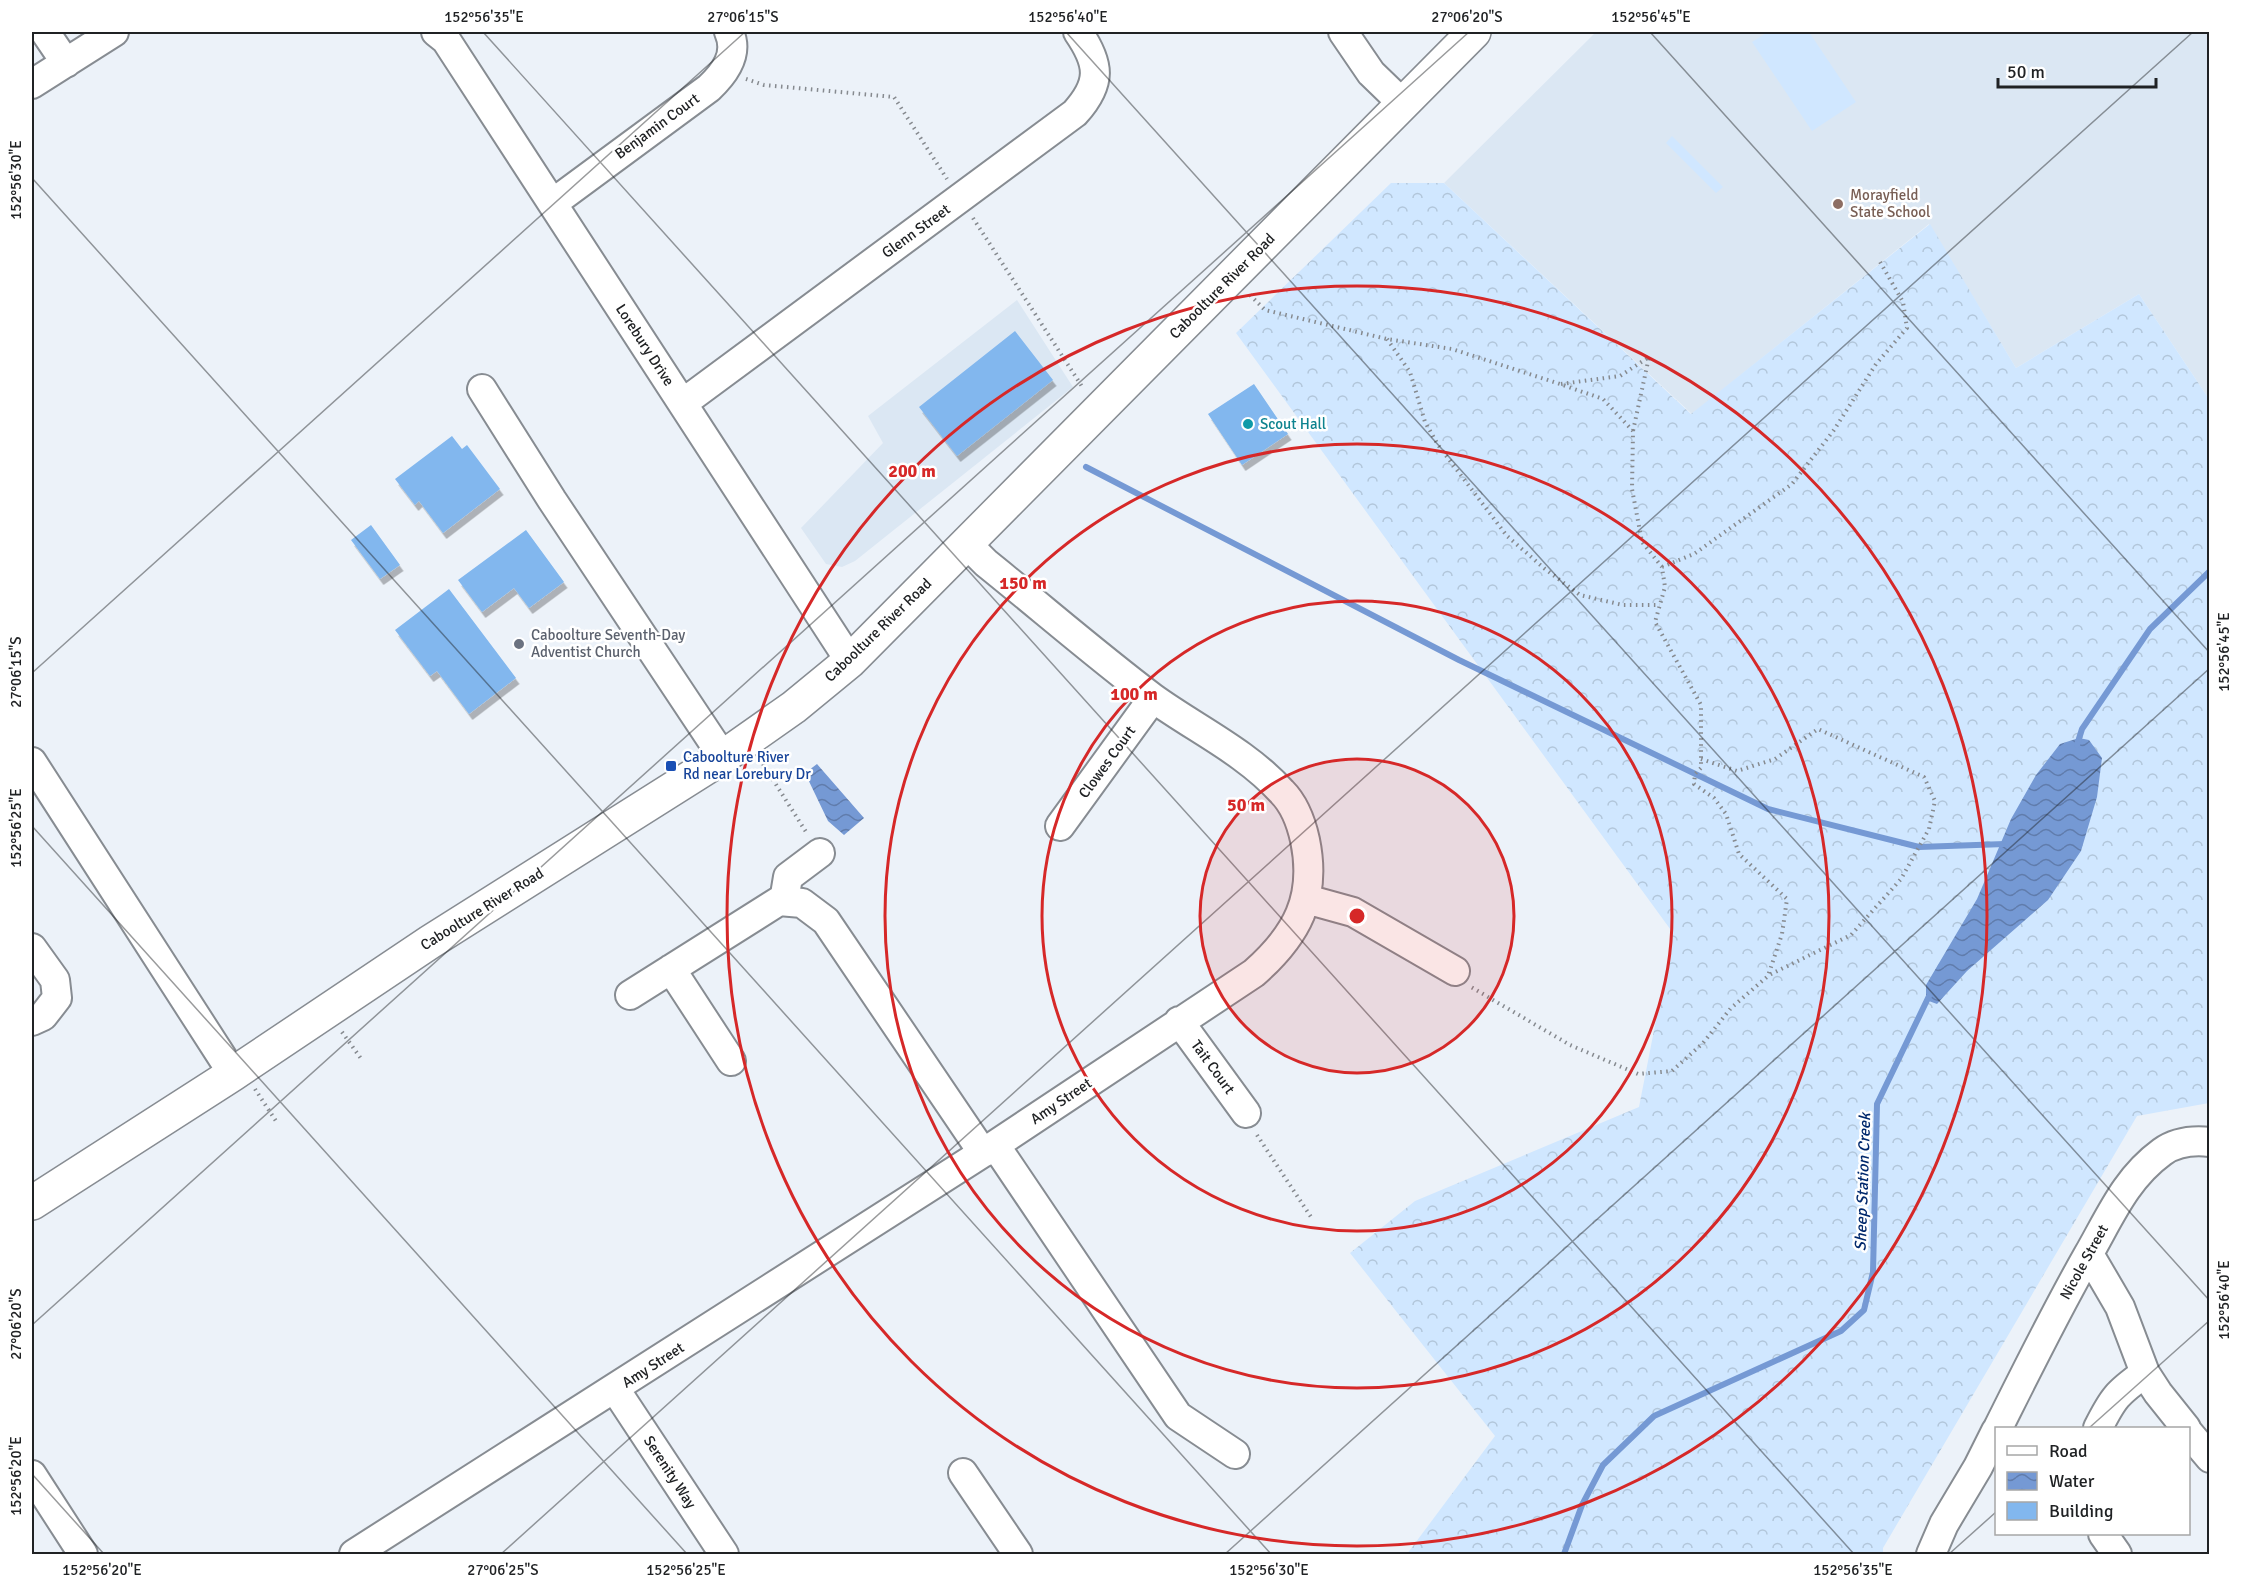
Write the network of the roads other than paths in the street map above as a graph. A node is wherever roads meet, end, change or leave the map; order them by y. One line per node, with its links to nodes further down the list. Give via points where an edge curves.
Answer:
1 (45, 32): 8 (street)
2 (114, 32): 8 (street)
3 (436, 32): 11 (street, Lorebury Drive, via 446,40)
4 (729, 32): 11 (street, Benjamin Court, via 732,55 725,73)
5 (1078, 32): 13 (street, Glenn Street, via 1092,56 1094,83 1089,98 1075,113)
6 (1343, 32): 10 (street, via 1371,73)
7 (1474, 32): 10 (main road, Caboolture River Road)
8 (66, 63): 9 (street)
9 (32, 84)
10 (1402, 103): 14 (main road, Caboolture River Road)
11 (553, 203): 13 (street, Lorebury Drive)
12 (482, 389): 17 (street)
13 (682, 403): 15 (street, Lorebury Drive)
14 (966, 543): 15 (main road, Caboolture River Road); 16 (street, Amy Street)
15 (850, 661): 17 (main road, Caboolture River Road)
16 (1153, 698): 19 (street, Clowes Court); 21 (street, Amy Street, via 1255,766 1284,793 1301,820 1310,878)
17 (723, 757): 30 (main road, Caboolture River Road, via 430,942)
18 (32, 762): 30 (street)
19 (1060, 826)
20 (815, 857): 22 (street, via 788,877)
21 (1306, 899): 25 (street, via 1353,912); 28 (street, Amy Street, via 1272,957)
22 (784, 902): 24 (street, via 778,901); 33 (street, via 802,903 826,921)
23 (32, 948): 27 (street, via 55,980 57,998 43,1016)
24 (671, 969): 26 (street); 29 (street)
25 (1455, 970)
26 (630, 995)
27 (32, 1021)
28 (1179, 1021): 31 (street, Tait Court); 33 (street, Amy Street)
29 (731, 1061)
30 (244, 1082): 34 (main road, Caboolture River Road)
31 (1246, 1113)
32 (2210, 1142): 35 (street, Nicole Street, via 2180,1143 2147,1164 2129,1183)
33 (989, 1149): 37 (street, Amy Street); 43 (street, via 1178,1416)
34 (32, 1203)
35 (2089, 1254): 36 (street, via 2120,1307); 38 (street, Nicole Street)
36 (2145, 1372): 39 (street, via 2112,1399); 40 (street)
37 (615, 1389): 49 (street, Amy Street); 50 (street, Serenity Way)
38 (1998, 1427)
39 (2098, 1427)
40 (2185, 1427)
41 (1995, 1434): 52 (street, Nicole Street)
42 (2190, 1434): 44 (street)
43 (1235, 1454)
44 (2210, 1458)
45 (963, 1473): 51 (street)
46 (32, 1475): 48 (street)
47 (2104, 1535): 53 (street)
48 (82, 1554)
49 (354, 1554)
50 (724, 1554)
51 (1018, 1554)
52 (1931, 1554)
53 (2117, 1554)

